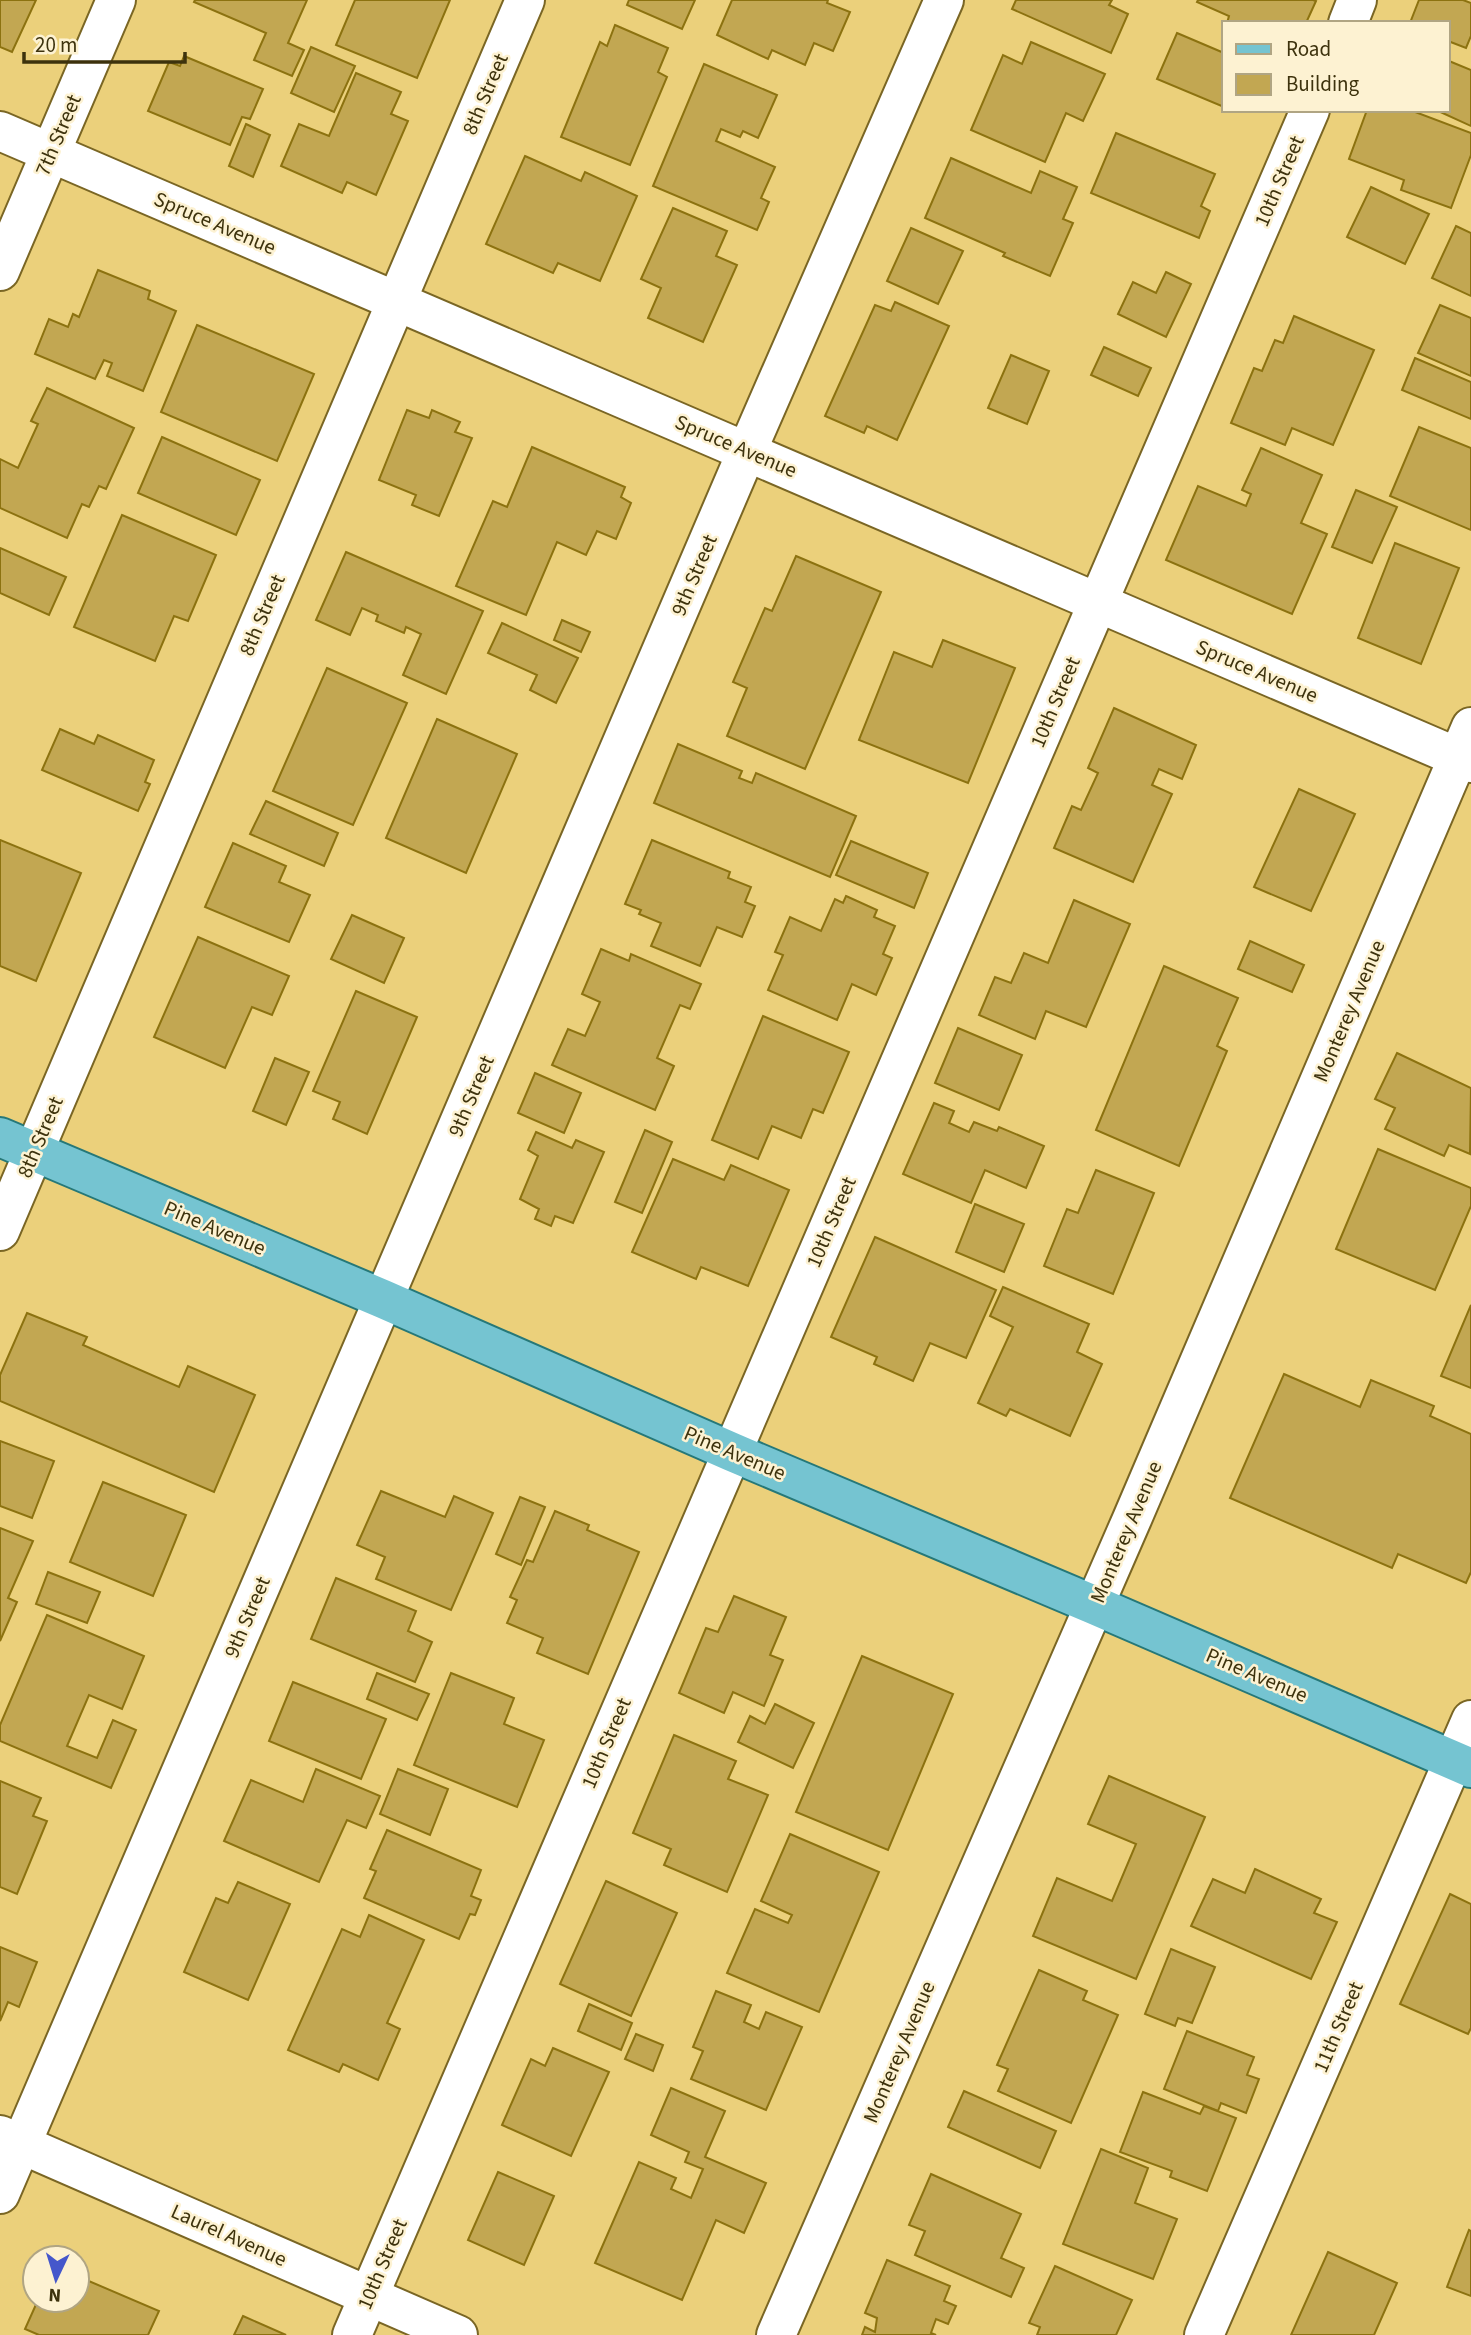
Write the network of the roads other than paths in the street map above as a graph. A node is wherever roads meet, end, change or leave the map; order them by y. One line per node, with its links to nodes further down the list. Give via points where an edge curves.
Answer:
1 (116, 0): 8 (street, 7th Street)
2 (525, 0): 10 (street, 8th Street)
3 (944, 0): 11 (street, 9th Street)
4 (1357, 0): 5 (street)
5 (1349, 21)
6 (1309, 112): 12 (street, 10th Street)
7 (0, 131): 8 (street, Spruce Avenue)
8 (51, 153): 9 (street, 7th Street); 10 (street, Spruce Avenue)
9 (0, 271)
10 (396, 301): 11 (street, Spruce Avenue); 14 (street, 8th Street)
11 (747, 451): 12 (street, Spruce Avenue); 16 (street, 9th Street)
12 (1097, 602): 13 (street, Spruce Avenue); 17 (street, 10th Street)
13 (1467, 749): 18 (street, Monterey Avenue)
14 (17, 1144): 15 (street, 8th Street); 16 (main road, Pine Avenue)
15 (0, 1231)
16 (383, 1299): 17 (main road, Pine Avenue); 21 (street, 9th Street)
17 (732, 1452): 18 (main road, Pine Avenue); 23 (street, 10th Street)
18 (1094, 1605): 20 (main road, Pine Avenue); 26 (street, Monterey Avenue)
19 (1471, 1720): 20 (street, 11th Street)
20 (1462, 1764): 27 (street, 11th Street)
21 (11, 2139): 22 (street, 9th Street); 23 (street, Laurel Avenue)
22 (0, 2193)
23 (368, 2296): 24 (street, 10th Street); 25 (street, Laurel Avenue)
24 (352, 2335)
25 (458, 2335)
26 (776, 2335)
27 (1204, 2335)

